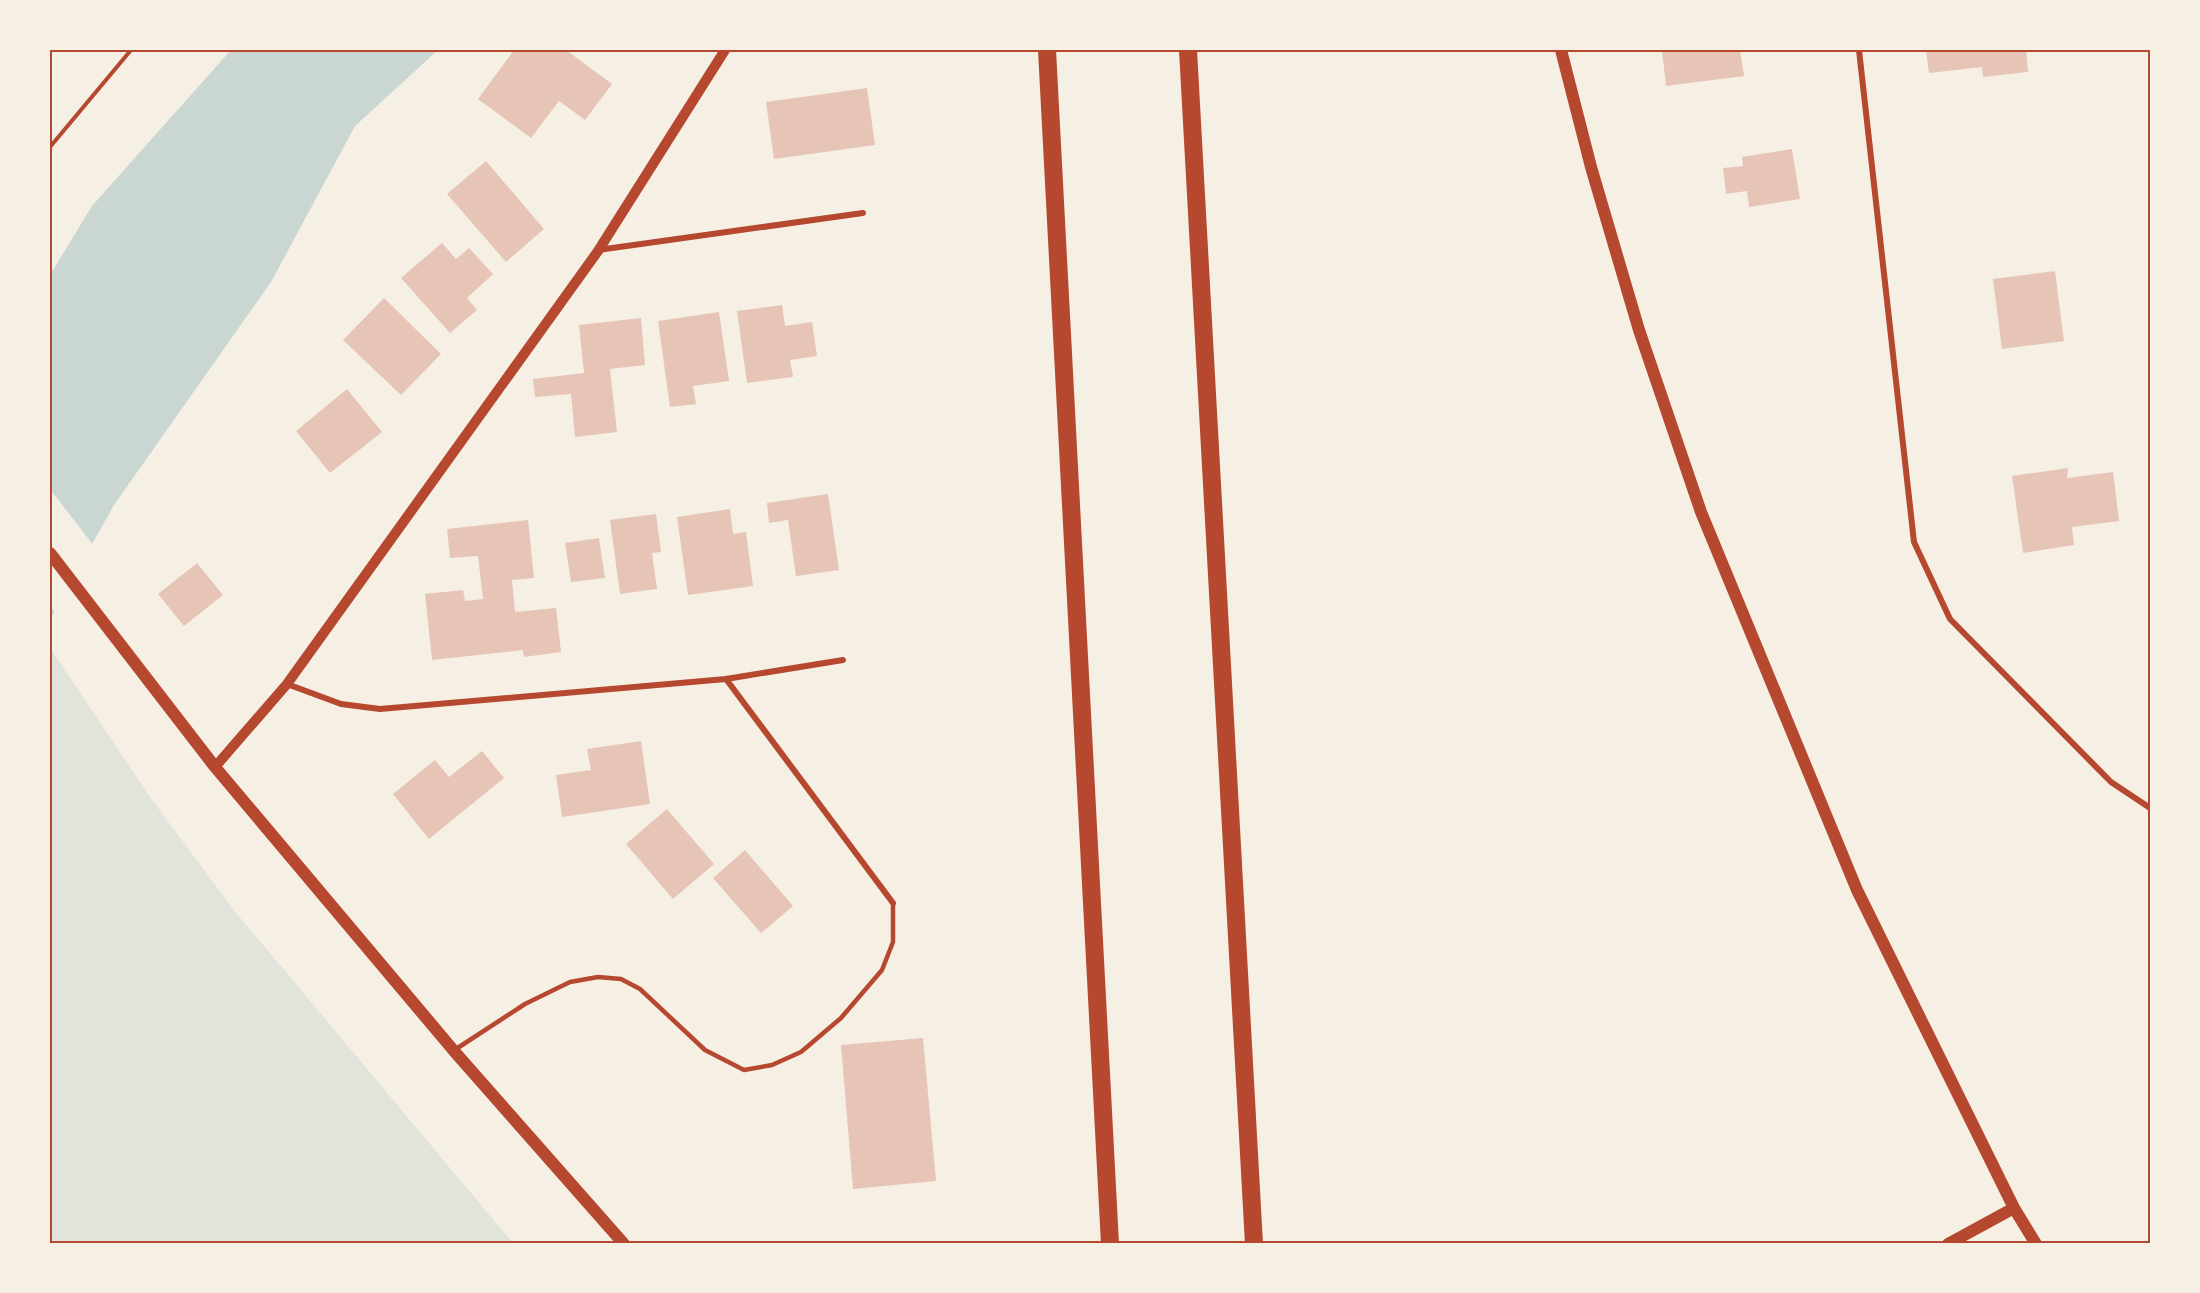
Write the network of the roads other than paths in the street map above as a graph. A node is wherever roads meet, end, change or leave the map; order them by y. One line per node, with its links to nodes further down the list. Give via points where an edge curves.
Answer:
1 (725, 50): 7 (street)
2 (1047, 50): 18 (highway)
3 (1188, 50): 19 (highway)
4 (1561, 50): 16 (main road, via 1639,330 1701,512 1857,890)
5 (1859, 50): 13 (street, via 1914,542 1950,619 2111,782)
6 (863, 213): 7 (street)
7 (598, 250): 11 (street)
8 (50, 553): 12 (main road)
9 (843, 660): 10 (street)
10 (726, 679): 11 (street, via 380,709 340,704); 14 (street)
11 (286, 684): 12 (street)
12 (214, 767): 15 (main road)
13 (2151, 808)
14 (893, 903): 15 (lane, via 893,942 882,970 833,1025 801,1052 772,1065 744,1070 705,1050 640,988 621,979 598,977 570,982 525,1004)
15 (454, 1051): 17 (main road)
16 (2014, 1208): 20 (main road); 21 (main road)
17 (624, 1244)
18 (1110, 1244)
19 (1254, 1244)
20 (1948, 1244)
21 (2036, 1244)

